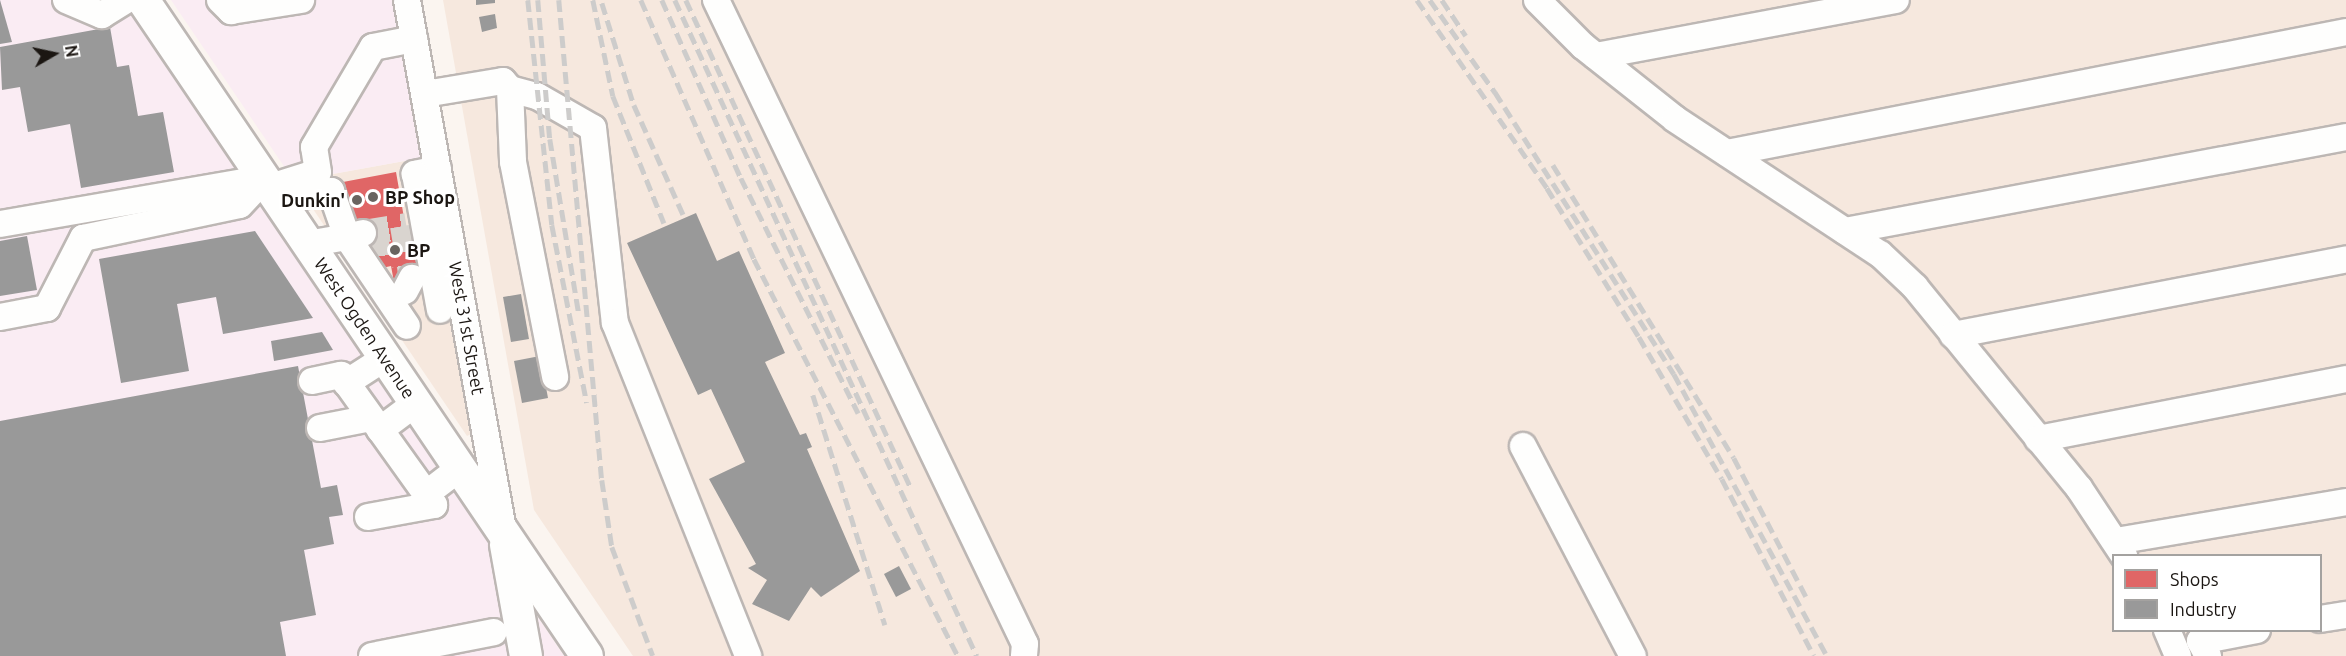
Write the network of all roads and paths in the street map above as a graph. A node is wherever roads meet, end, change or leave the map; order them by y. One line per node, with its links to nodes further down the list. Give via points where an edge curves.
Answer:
1 (66, 0): 2 (street, via 102,15)
2 (126, 0)
3 (143, 0): 18 (main road, West Ogden Avenue)
4 (220, 0): 5 (street, via 231,11)
5 (301, 0)
6 (407, 0): 11 (street, West 31st Street)
7 (716, 0): 54 (street, via 1025,644)
8 (1896, 0): 12 (street)
9 (1547, 4): 12 (street)
10 (2346, 32): 16 (street)
11 (414, 39): 14 (street, West 31st Street); 18 (street, via 373,47 314,147 318,172)
12 (1596, 56): 16 (street)
13 (510, 89): 14 (street, via 503,81); 30 (street, via 513,162); 53 (street, via 537,96 593,128 615,323)
14 (425, 94): 17 (street, West 31st Street)
15 (2346, 137): 20 (street)
16 (1727, 153): 20 (street)
17 (438, 169): 25 (street, West 31st Street); 25 (street, via 415,174 415,224)
18 (272, 188): 19 (street); 21 (street, via 332,191); 22 (main road, West Ogden Avenue); 26 (street, via 240,205 83,238 47,308)
19 (0, 224)
20 (1845, 231): 28 (street, via 1915,287)
21 (355, 235): 22 (street); 27 (street)
22 (309, 244): 29 (main road, West Ogden Avenue)
23 (2346, 259): 28 (street)
24 (381, 269): 27 (street, via 409,284)
25 (451, 306): 27 (street); 43 (street, West 31st Street)
26 (0, 317)
27 (409, 324): 29 (street)
28 (1953, 334): 37 (street)
29 (380, 350): 33 (street); 34 (main road, West Ogden Avenue)
30 (555, 377)
31 (2346, 379): 37 (street)
32 (312, 381): 33 (street, via 341,375)
33 (346, 383): 35 (street)
34 (416, 403): 35 (street); 39 (main road, West Ogden Avenue)
35 (375, 424): 36 (street); 40 (street)
36 (320, 428)
37 (2038, 439): 44 (street)
38 (1523, 446): 55 (street)
39 (460, 468): 40 (street); 43 (main road, West Ogden Avenue)
40 (426, 494): 42 (street, via 434,506)
41 (2346, 502): 44 (street)
42 (368, 517)
43 (504, 533): 51 (main road, West 31st Street); 52 (main road, West Ogden Avenue)
44 (2120, 548)
45 (2346, 615): 46 (street)
46 (2322, 619)
47 (494, 632): 50 (street)
48 (2168, 632): 56 (street)
49 (2247, 632): 57 (street, via 2200,641)
50 (372, 656)
51 (526, 656)
52 (587, 656)
53 (748, 656)
54 (1024, 656)
55 (1633, 656)
56 (2178, 656)
57 (2208, 656)

